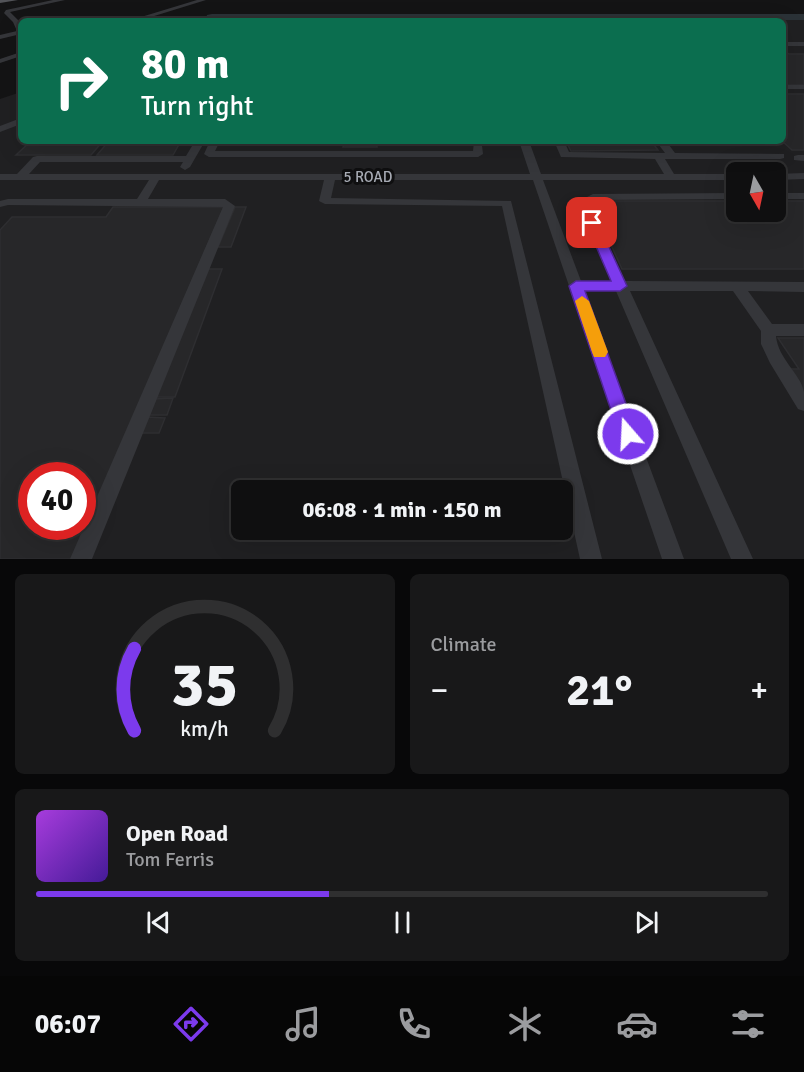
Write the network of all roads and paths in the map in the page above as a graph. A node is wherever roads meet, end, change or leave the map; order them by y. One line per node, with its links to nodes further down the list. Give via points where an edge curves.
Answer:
1 (14, 0): 4 (main road)
2 (62, 0): 6 (street, via 8,11)
3 (203, 0): 5 (street)
4 (0, 2)
5 (141, 18)
6 (18, 26)
7 (18, 32): 10 (street)
8 (786, 36): 9 (street)
9 (804, 36)
10 (0, 37)
11 (786, 44): 12 (street)
12 (804, 44)
13 (18, 55): 14 (street)
14 (0, 61)
15 (786, 87): 16 (street)
16 (804, 87)
17 (18, 123): 18 (street)
18 (0, 129)
19 (198, 144): 30 (street)
20 (214, 144): 25 (street, via 209,154)
21 (477, 144): 25 (street, via 478,154)
22 (525, 144): 31 (street)
23 (560, 144): 26 (street, via 565,155)
24 (664, 144): 27 (street)
25 (348, 154): 40 (street)
26 (657, 156): 27 (street); 36 (street)
27 (672, 156): 28 (street)
28 (780, 156)
29 (119, 159): 30 (street); 32 (street, via 37,159); 33 (street)
30 (190, 159): 35 (street)
31 (537, 176): 36 (street, 5 ROAD); 40 (street, 5 ROAD); 47 (street)
32 (20, 177): 33 (street, 5 ROAD); 41 (street, 5 ROAD)
33 (106, 177): 34 (street, 5 ROAD)
34 (156, 177): 35 (street, 5 ROAD); 45 (street)
35 (180, 177): 40 (street, 5 ROAD)
36 (671, 177): 37 (street, 5 ROAD)
37 (726, 177)
38 (786, 177): 39 (street)
39 (804, 177)
40 (337, 178): 55 (street, via 326,201 507,203)
41 (2, 179)
42 (726, 196): 48 (street, via 593,197 583,202)
43 (786, 196): 44 (street)
44 (804, 196)
45 (140, 202): 46 (street); 54 (street, via 225,202 229,206)
46 (0, 204)
47 (576, 286): 48 (street); 56 (street)
48 (620, 286): 50 (street); 57 (street)
49 (804, 287): 50 (street)
50 (738, 288): 51 (street)
51 (768, 330): 52 (street); 53 (street, via 769,344 778,363)
52 (804, 330)
53 (804, 404)
54 (81, 559)
55 (591, 559)
56 (673, 559)
57 (742, 559)

